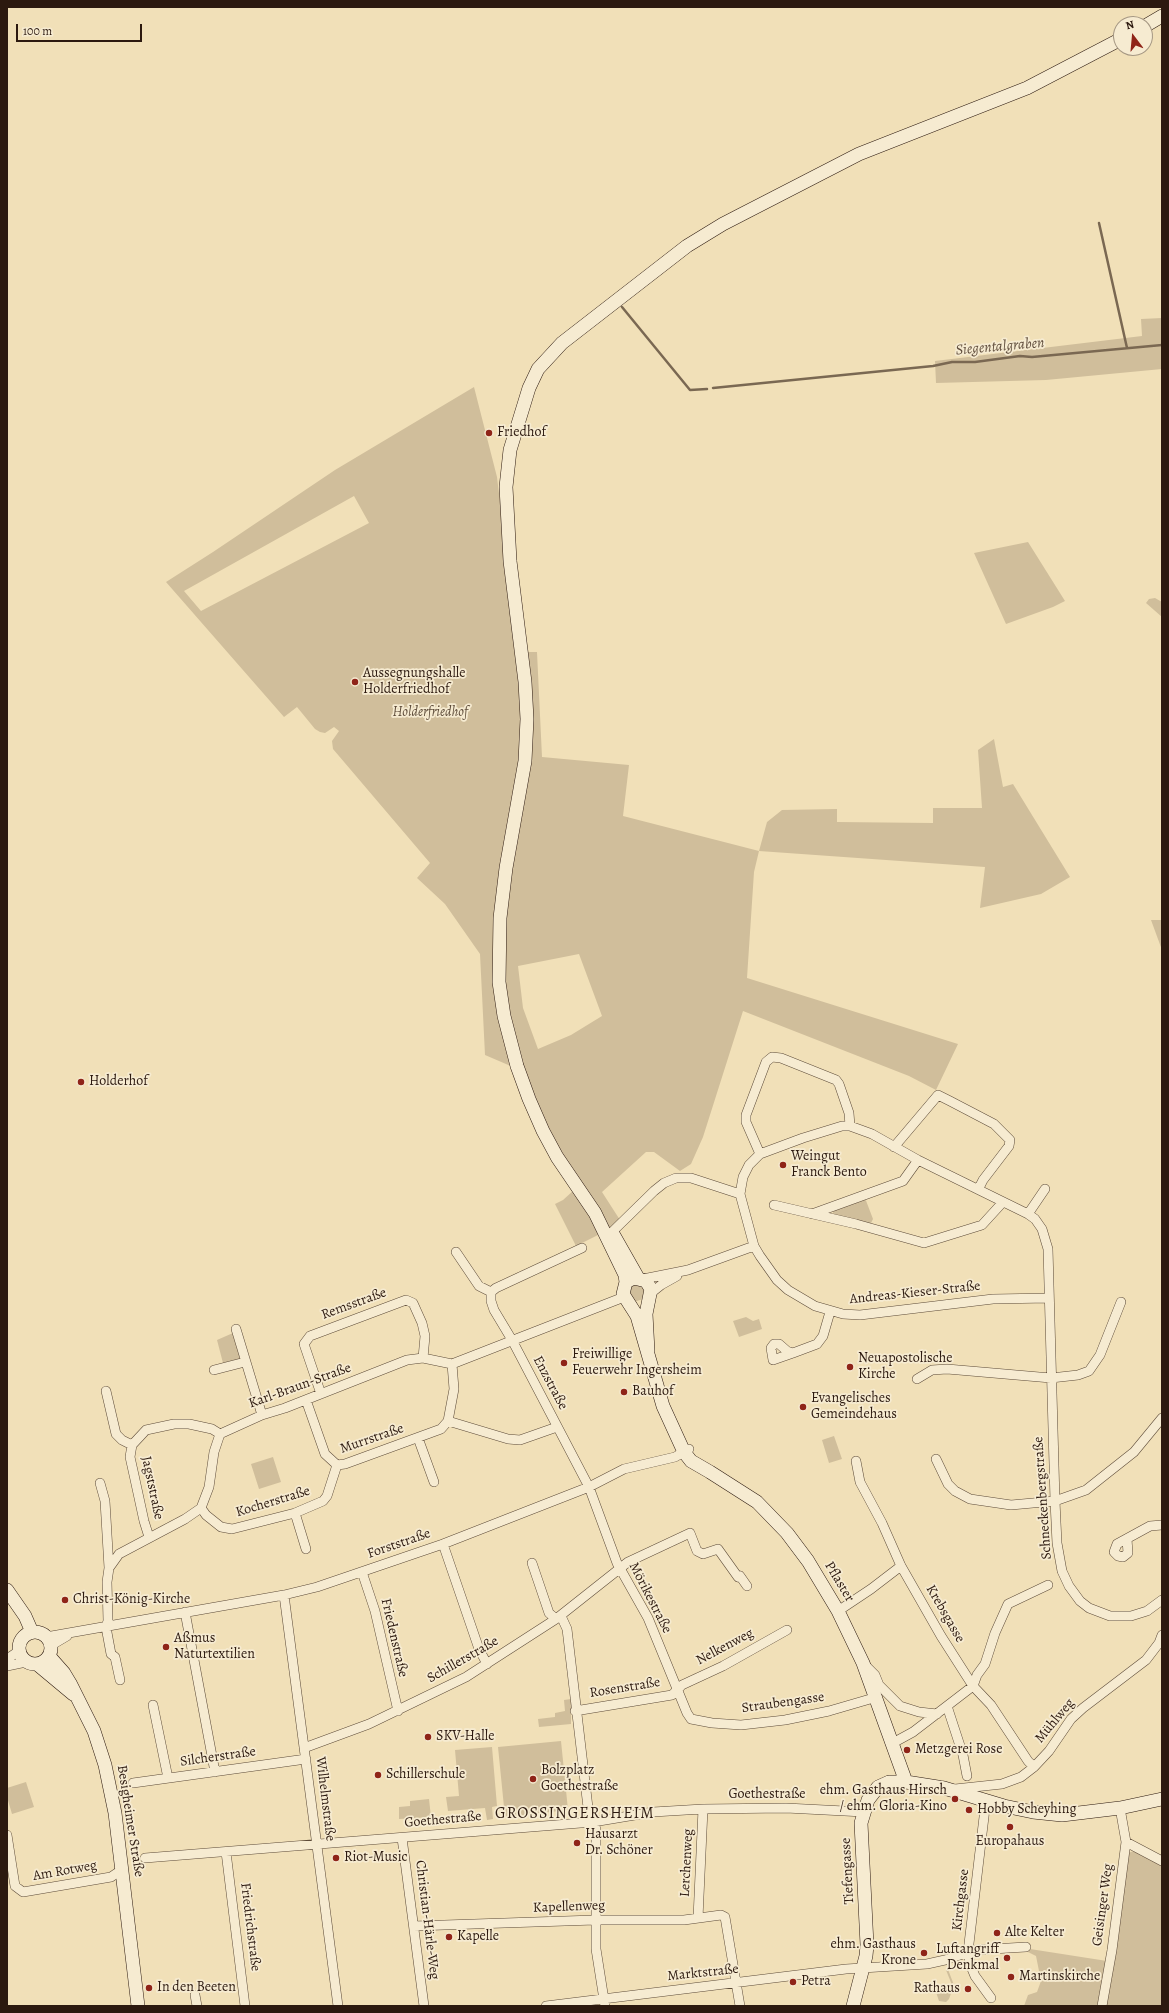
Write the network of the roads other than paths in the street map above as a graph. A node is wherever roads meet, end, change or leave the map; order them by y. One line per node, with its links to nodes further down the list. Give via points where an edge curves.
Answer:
1 (1162, 16): 2 (street)
2 (1153, 21)
3 (1113, 43): 13 (street, via 1027,88 866,150 723,224 687,246 562,343 549,355 534,378 510,450 506,487 509,554 525,682 527,719 525,761 500,918 499,982 504,1016 519,1073 543,1131)
4 (850, 1126): 5 (street, via 872,1134); 6 (street, Andreas-Kieser-Straße, via 802,1138); 6 (street, via 849,1113 836,1080 781,1058 772,1058 766,1062 746,1115 746,1122)
5 (894, 1147): 7 (street); 8 (street, via 938,1095 994,1124 1010,1140 1009,1146)
6 (760, 1154): 10 (street, Andreas-Kieser-Straße, via 749,1165 743,1177)
7 (918, 1160): 8 (street); 15 (street, via 903,1181)
8 (979, 1188): 11 (street)
9 (1044, 1189): 14 (street)
10 (740, 1194): 16 (street, via 691,1178 676,1178 654,1191); 17 (street, Andreas-Kieser-Straße)
11 (1003, 1202): 14 (street); 15 (street, via 986,1223 924,1243 856,1224)
12 (774, 1205): 15 (street)
13 (595, 1213): 16 (street); 21 (street, via 625,1275)
14 (1028, 1214): 24 (street, via 1042,1229 1046,1238 1049,1256)
15 (811, 1215)
16 (612, 1232): 21 (street)
17 (754, 1246): 20 (street); 27 (street, Andreas-Kieser-Straße, via 768,1269 788,1290)
18 (582, 1248): 22 (street)
19 (456, 1252): 22 (street, via 479,1286)
20 (688, 1270): 21 (street); 23 (street, via 661,1285)
21 (636, 1280): 23 (street, via 649,1285); 25 (street, via 623,1291)
22 (490, 1292): 29 (street, Enzstraße, via 494,1310)
23 (649, 1298): 25 (street, via 643,1304); 30 (street)
24 (1049, 1298): 27 (street, Andreas-Kieser-Straße, via 986,1300 860,1315); 36 (street, Schneckenbergstraße)
25 (628, 1301): 29 (street); 30 (street, via 637,1316)
26 (1121, 1302): 36 (street, via 1100,1355 1089,1371)
27 (830, 1312): 31 (street, via 823,1336 817,1344)
28 (236, 1329): 33 (street)
29 (512, 1340): 34 (street); 44 (street, Enzstraße)
30 (648, 1352): 48 (street, Pflaster, via 663,1406 677,1438)
31 (793, 1353)
32 (422, 1358): 34 (street, Karl-Braun-Straße); 39 (street, Karl-Braun-Straße, via 406,1360); 39 (street, Remsstraße, via 422,1323 413,1302 406,1300 310,1336 304,1344)
33 (245, 1362): 35 (street); 41 (street)
34 (452, 1364): 43 (street, via 454,1389)
35 (214, 1370)
36 (1051, 1378): 37 (street, via 947,1369 932,1370); 55 (street, Schneckenbergstraße)
37 (917, 1380)
38 (106, 1391): 47 (street, Jagststraße, via 116,1434)
39 (321, 1394): 40 (street, Karl-Braun-Straße)
40 (306, 1400): 41 (street, Karl-Braun-Straße); 51 (street, Murrstraße, via 324,1454)
41 (262, 1415): 45 (street, Karl-Braun-Straße)
42 (1162, 1418): 55 (street, via 1134,1452 1086,1490)
43 (448, 1421): 44 (street, via 508,1439 520,1440); 46 (street, Murrstraße, via 441,1429)
44 (557, 1427): 54 (street, Enzstraße)
45 (220, 1434): 47 (street, Jagststraße, via 212,1429 174,1424 146,1430); 56 (street, via 214,1452 209,1486)
46 (418, 1438): 51 (street, Murrstraße); 52 (street, Murrstraße)
47 (132, 1445): 59 (street, Jagststraße, via 130,1457)
48 (686, 1450): 54 (street, Forststraße, via 675,1457 624,1469); 73 (street, Pflaster, via 710,1472 756,1502 770,1515 805,1556)
49 (936, 1459): 55 (street, via 948,1484 970,1499 1011,1505)
50 (856, 1461): 64 (street, Krebsgasse, via 860,1482 882,1523)
51 (337, 1465): 57 (street, Kocherstraße, via 323,1501)
52 (434, 1482)
53 (100, 1483): 65 (street, via 105,1501)
54 (589, 1487): 61 (street, Forststraße); 66 (street, Mörikestraße)
55 (1055, 1501): 72 (street, Schneckenbergstraße, via 1056,1543 1062,1571 1080,1601 1100,1613 1120,1617 1147,1611)
56 (201, 1508): 57 (street, Kocherstraße, via 221,1527 232,1530); 59 (street)
57 (295, 1513): 62 (street)
58 (1162, 1525): 60 (street, via 1150,1526)
59 (149, 1537): 65 (street, via 119,1554)
60 (1127, 1539)
61 (443, 1544): 67 (street, Forststraße); 83 (street, via 479,1649)
62 (306, 1549)
63 (532, 1563): 75 (street, via 549,1613)
64 (900, 1566): 73 (street); 87 (street, Krebsgasse)
65 (109, 1568): 76 (street)
66 (619, 1568): 69 (street, Schillerstraße, via 690,1533 697,1551 703,1554 718,1549); 75 (street, Schillerstraße); 88 (street, Mörikestraße, via 648,1618)
67 (362, 1572): 71 (street, Forststraße); 93 (street, Friedenstraße, via 375,1611)
68 (1048, 1585): 87 (street, via 1008,1604)
69 (747, 1586)
70 (7, 1590): 78 (street, via 15,1602)
71 (284, 1595): 74 (street, Forststraße); 98 (street, Wilhelmstraße)
72 (1162, 1600)
73 (838, 1611): 84 (street, Pflaster)
74 (185, 1612): 76 (street, Forststraße); 101 (street)
75 (556, 1619): 83 (street, Schillerstraße); 94 (street, via 567,1629)
76 (106, 1627): 80 (street, Forststraße, via 71,1633); 86 (street, via 111,1654 115,1657)
77 (786, 1630): 88 (street, Nelkenweg, via 682,1685)
78 (28, 1635): 80 (street, Besigheimer Straße, via 40,1633); 81 (street, via 19,1643)
79 (1162, 1635): 100 (street, Mühlweg, via 1146,1660 1071,1719 1049,1751)
80 (48, 1646): 81 (street, via 45,1660); 89 (street, Besigheimer Straße)
81 (27, 1659): 82 (street); 85 (street); 89 (street)
82 (7, 1660)
83 (487, 1664): 93 (street, Schillerstraße)
84 (863, 1664): 90 (street, Pflaster); 95 (street, via 900,1706)
85 (7, 1666)
86 (120, 1680)
87 (974, 1686): 92 (street); 100 (street, Krebsgasse, via 991,1705)
88 (678, 1690): 94 (street, Rosenstraße, via 672,1695); 96 (street, Mörikestraße)
89 (75, 1695): 121 (street, Besigheimer Straße, via 94,1731 105,1765)
90 (876, 1696): 96 (street, Straubengasse, via 829,1711 785,1720 740,1725); 97 (street, Pflaster)
91 (153, 1705): 103 (street)
92 (947, 1706): 95 (street); 102 (street)
93 (398, 1711): 98 (street, Schillerstraße, via 363,1727)
94 (575, 1711): 113 (street, via 588,1810)
95 (937, 1714): 97 (street)
96 (692, 1719)
97 (891, 1744): 104 (street, Pflaster, via 892,1773); 105 (street, Pflaster)
98 (304, 1748): 99 (street, Wilhelmstraße)
99 (306, 1759): 101 (street, Silcherstraße); 117 (street, Wilhelmstraße)
100 (1034, 1767): 107 (street, Mühlweg, via 1021,1777 1002,1784)
101 (215, 1772): 103 (street, Silcherstraße)
102 (967, 1776)
103 (168, 1778): 106 (street, Silcherstraße)
104 (889, 1782): 105 (street); 112 (street, Tiefengasse, via 873,1792)
105 (906, 1782): 107 (street)
106 (133, 1783)
107 (951, 1790): 109 (street)
108 (1162, 1799): 110 (street)
109 (986, 1800): 110 (street, via 1055,1815 1084,1814); 127 (street, Kirchgasse)
110 (1120, 1808): 116 (street, Geisinger Weg)
111 (703, 1809): 112 (street, Goethestraße, via 786,1808); 113 (street, Goethestraße, via 653,1812); 123 (street, Lerchenweg)
112 (864, 1812): 128 (street, Tiefengasse, via 861,1837 867,1931)
113 (593, 1822): 115 (street, Goethestraße); 124 (street, via 597,1842)
114 (7, 1835): 122 (street, Am Rotweg)
115 (402, 1838): 117 (street, Goethestraße); 125 (street, Christian-Härle-Weg)
116 (1126, 1842): 120 (street); 141 (street, Geisinger Weg)
117 (317, 1845): 118 (street, Goethestraße); 136 (street, Wilhelmstraße)
118 (226, 1852): 119 (street, Goethestraße); 135 (street, Friedrichstraße)
119 (145, 1858)
120 (1162, 1861)
121 (123, 1870): 122 (street, Am Rotweg, via 110,1877 23,1892); 133 (street, Besigheimer Straße)
122 (11, 1887)
123 (698, 1918): 124 (street, Kapellenweg); 129 (street, Kapellenweg, via 721,1915 725,1917)
124 (595, 1920): 125 (street, Kapellenweg); 132 (street, via 596,1949)
125 (414, 1926): 137 (street, Christian-Härle-Weg)
126 (1026, 1947): 127 (street, Marktstraße, via 987,1948)
127 (968, 1952): 128 (street, Marktstraße, via 927,1964); 131 (street, Kirchgasse, via 975,1976)
128 (863, 1969): 129 (street, Marktstraße); 140 (street, Tiefengasse)
129 (736, 1984): 132 (street, Marktstraße); 139 (street)
130 (195, 1995): 134 (street)
131 (991, 1998)
132 (605, 2002): 138 (street, Marktstraße)
133 (138, 2006)
134 (197, 2006)
135 (246, 2006)
136 (338, 2006)
137 (424, 2006)
138 (546, 2006)
139 (740, 2006)
140 (853, 2006)
141 (1102, 2006)

